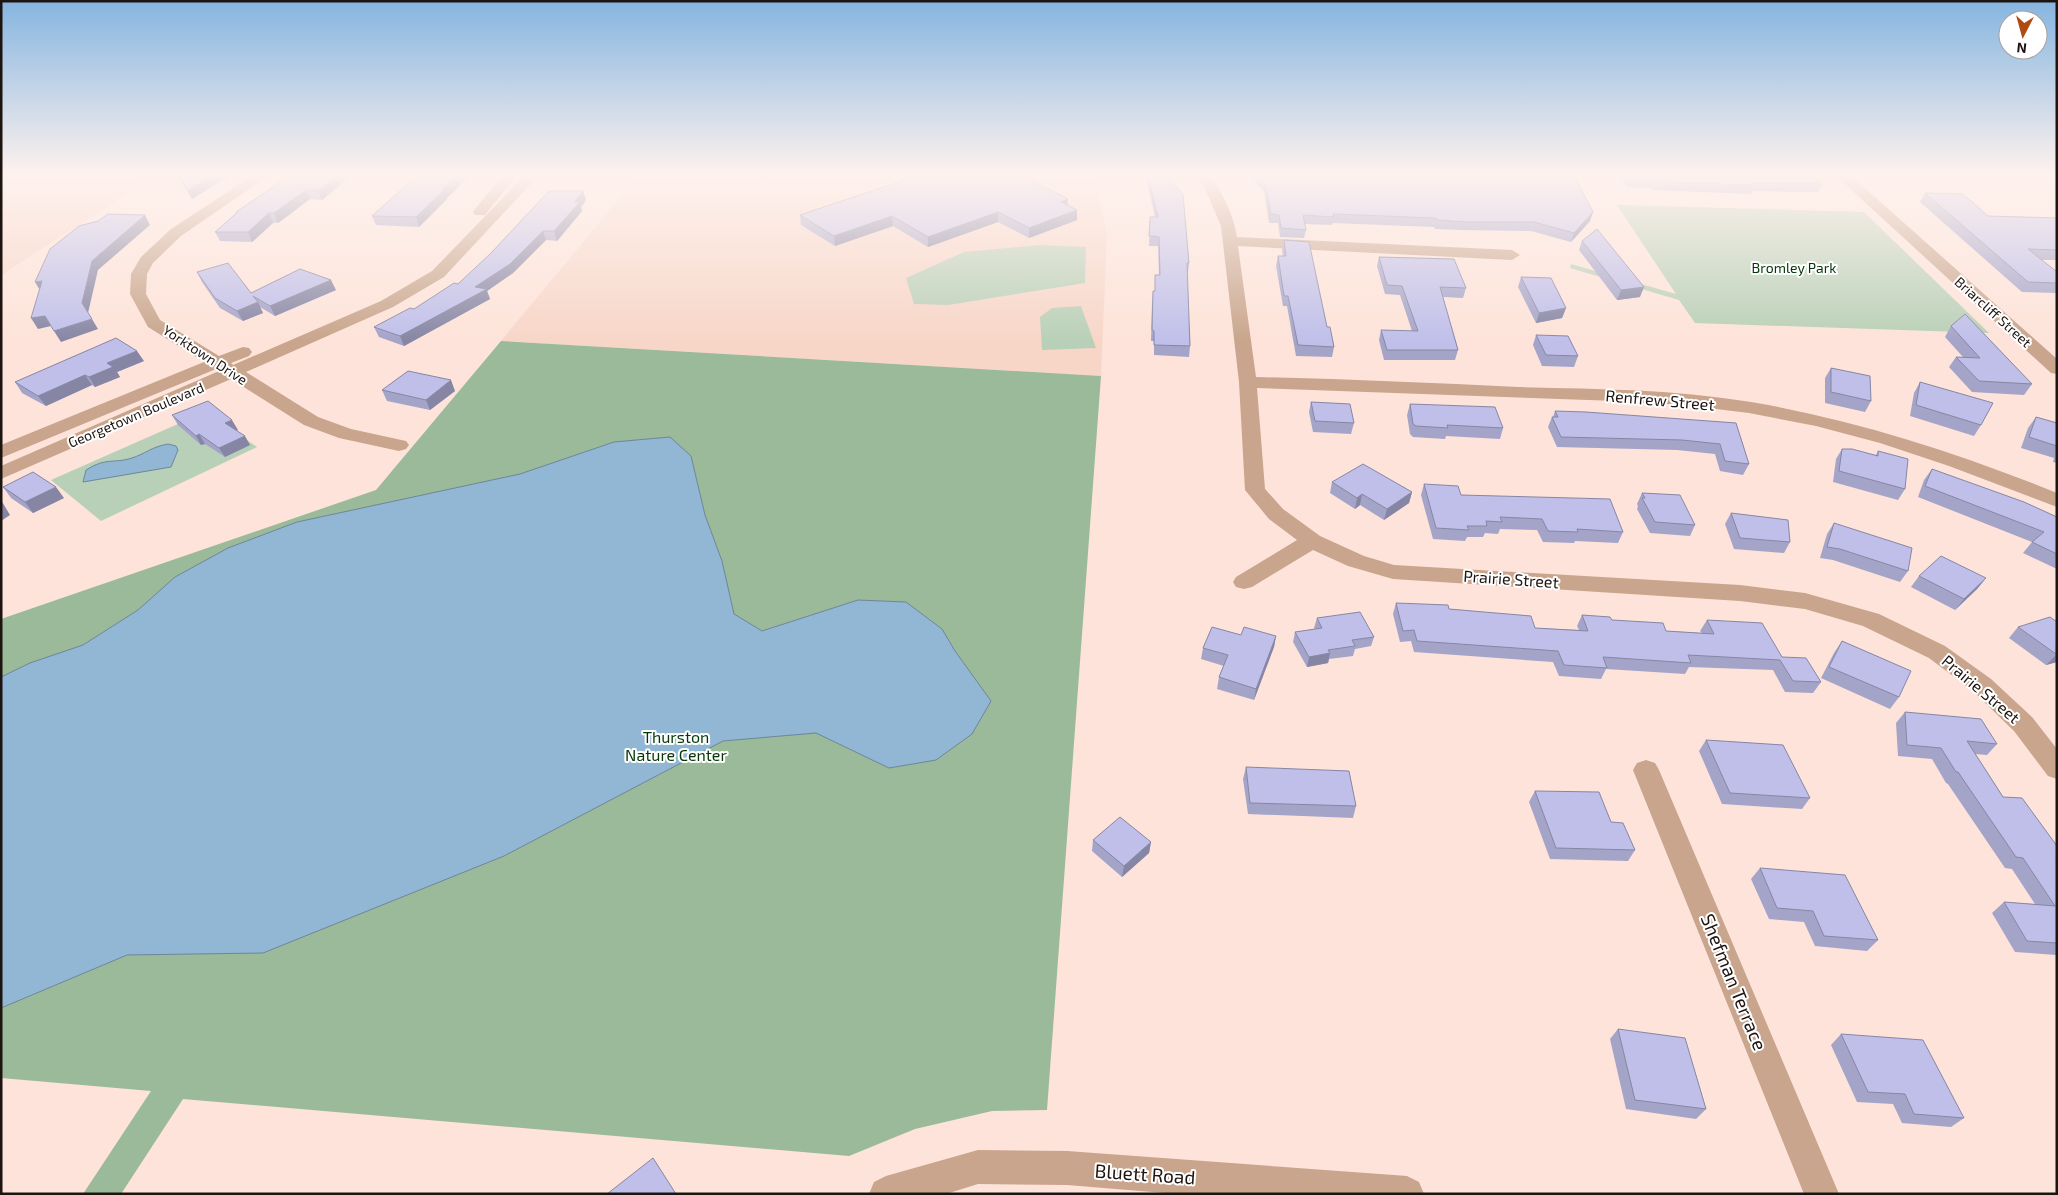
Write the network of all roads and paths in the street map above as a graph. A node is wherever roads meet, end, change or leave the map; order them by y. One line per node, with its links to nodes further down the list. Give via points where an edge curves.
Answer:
1 (182, 230): 9 (street, Yorktown Drive, via 155,251 138,274 138,300 154,323)
2 (462, 230): 8 (street, Georgetown Boulevard)
3 (482, 230): 8 (street, Georgetown Boulevard, via 438,274)
4 (1229, 230): 6 (street, Prairie Street)
5 (1902, 230): 10 (street, Briarcliff Street)
6 (1230, 241): 7 (street); 12 (street, Prairie Street)
7 (1512, 255)
8 (399, 289): 9 (street, Georgetown Boulevard); 11 (street, Georgetown Boulevard, via 387,304)
9 (219, 362): 11 (street, Yorktown Drive); 14 (street, Georgetown Boulevard)
10 (2057, 369)
11 (232, 373): 13 (street, Yorktown Drive, via 311,421 346,434); 15 (street, Georgetown Boulevard)
12 (1248, 382): 16 (street, Renfrew Street, via 1600,394 1687,400 1780,413 1884,438 1991,473); 17 (street, Prairie Street, via 1255,490 1276,514)
13 (399, 445)
14 (1, 452)
15 (1, 473)
16 (2057, 501)
17 (1312, 541): 18 (street); 19 (street, Prairie Street, via 1356,561 1393,572 1740,593 1805,601 1871,620 1937,652 1982,685 2023,724)
18 (1244, 582)
19 (2057, 769)
20 (1646, 770): 23 (street, Shefman Terrace)
21 (886, 1194): 22 (street, Bluett Road, via 987,1167 1067,1168)
22 (1407, 1194)
23 (1822, 1194)

